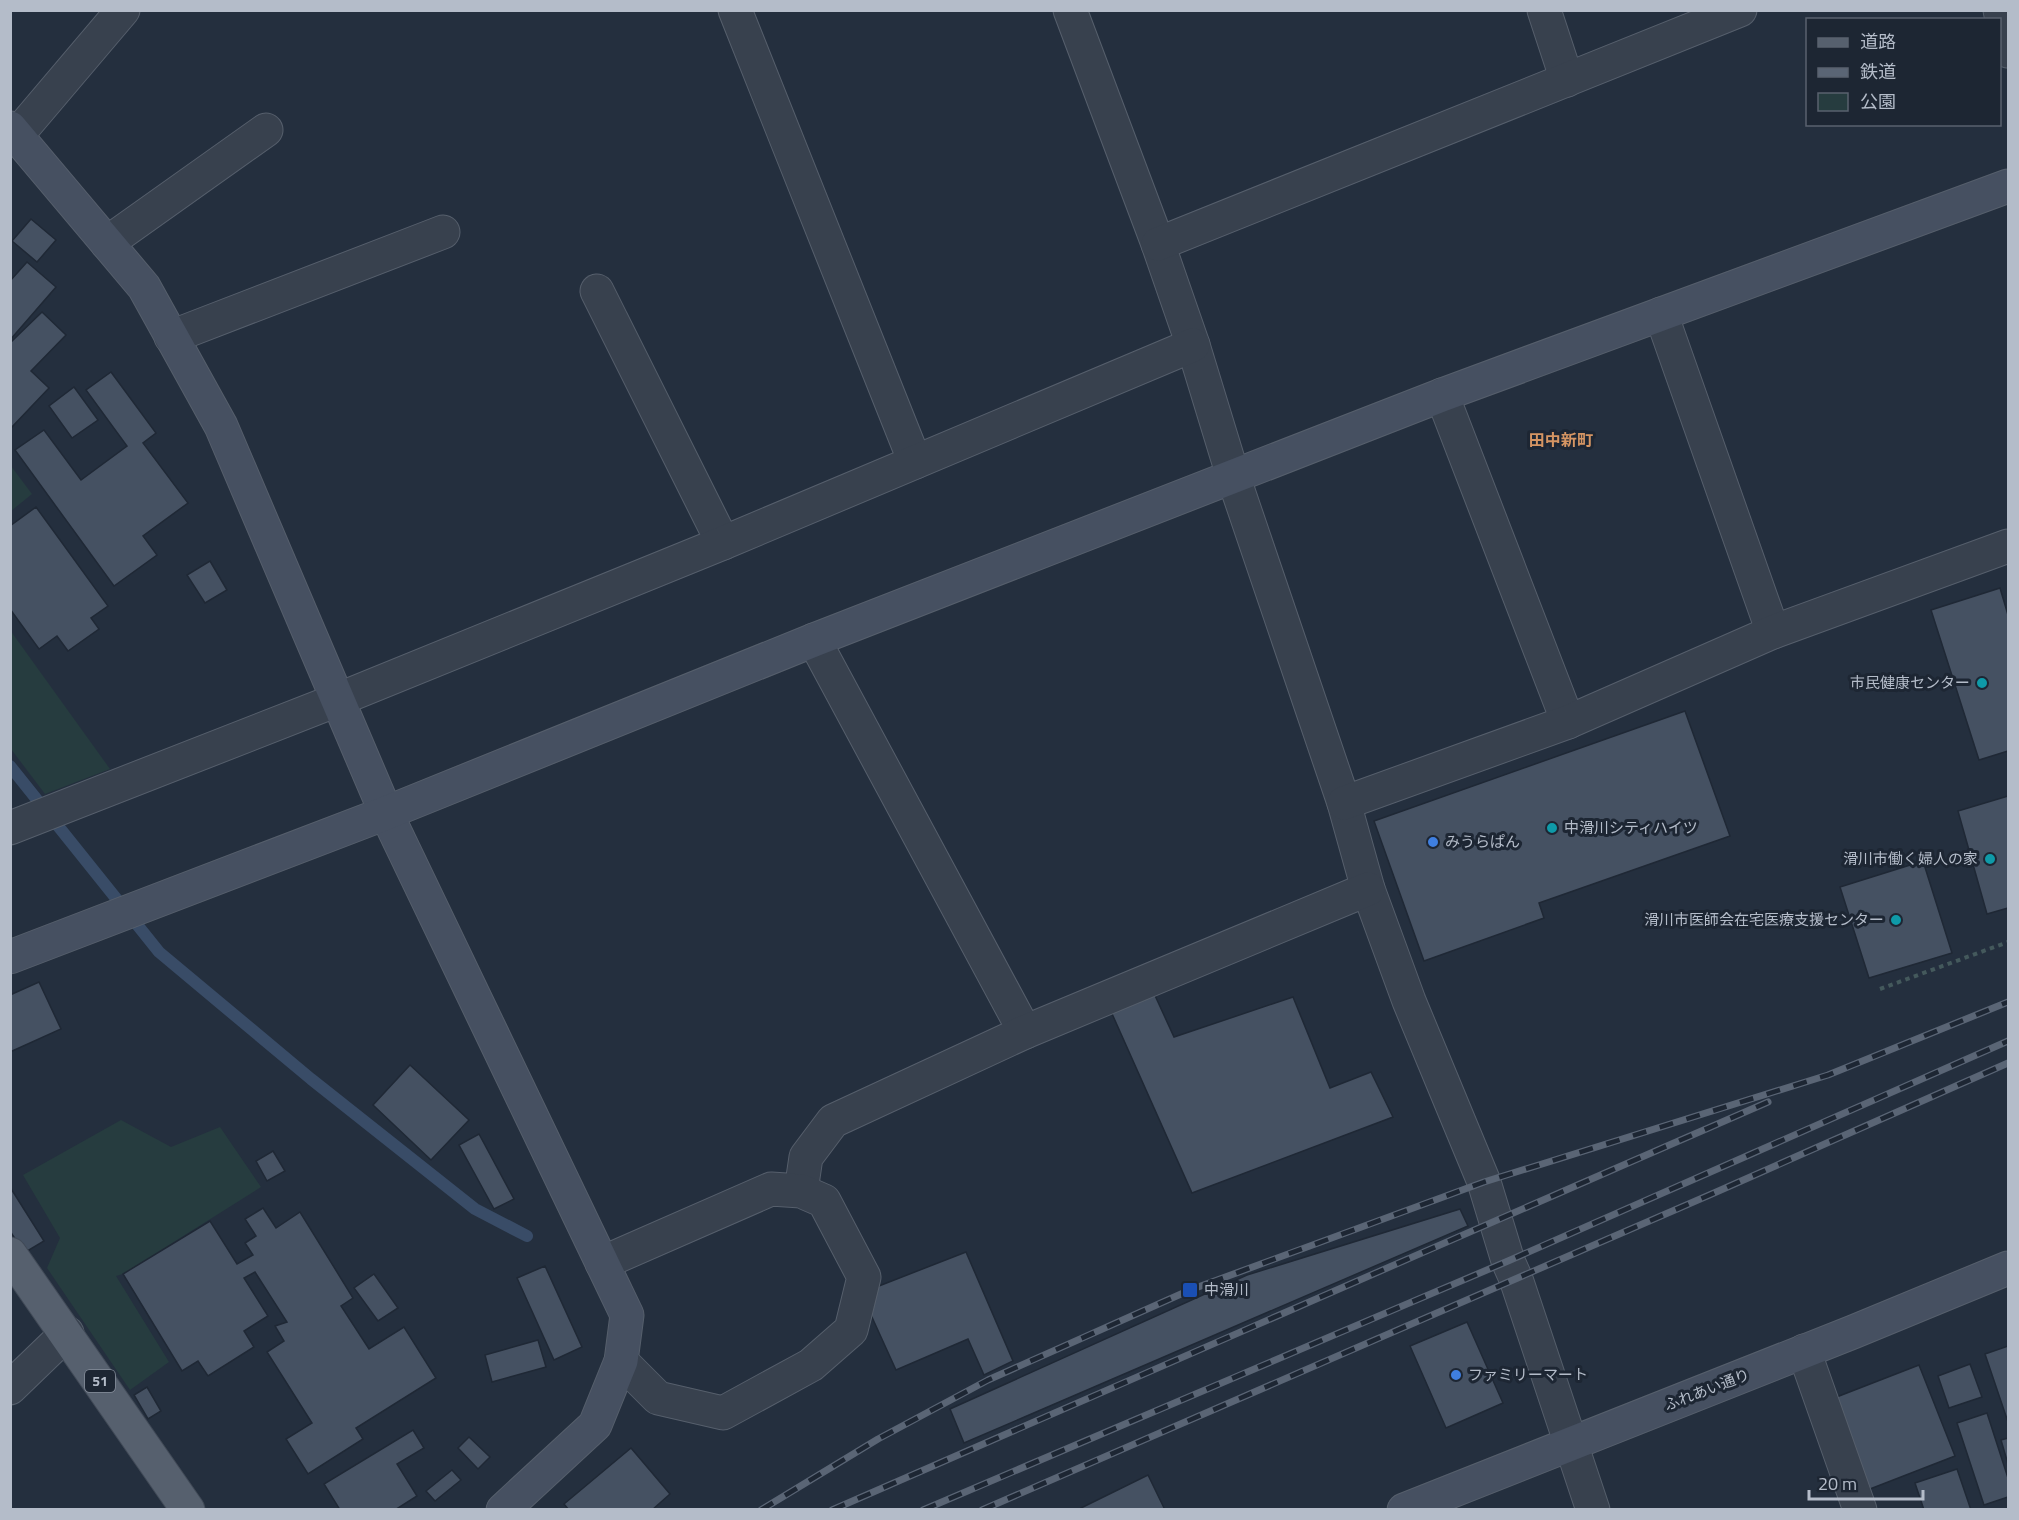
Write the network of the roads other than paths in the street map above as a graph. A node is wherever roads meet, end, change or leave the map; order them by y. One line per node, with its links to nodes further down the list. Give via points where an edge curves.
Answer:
1 (123, 10): 10 (street)
2 (735, 10): 20 (street)
3 (1070, 10): 14 (street)
4 (1544, 10): 8 (street)
5 (1740, 10): 8 (street)
6 (2000, 10): 7 (street)
7 (2008, 51)
8 (1567, 80): 14 (street)
9 (267, 130): 13 (street)
10 (14, 131): 13 (street)
11 (2008, 186): 16 (street)
12 (443, 232): 17 (street)
13 (107, 243): 17 (street, via 144,287)
14 (1158, 244): 18 (street)
15 (597, 291): 22 (street)
16 (1661, 314): 19 (street); 24 (street)
17 (171, 337): 26 (street, via 220,426)
18 (1193, 345): 20 (street); 21 (street)
19 (1442, 395): 21 (street); 27 (street)
20 (915, 462): 22 (street)
21 (1233, 476): 25 (street); 28 (street)
22 (723, 543): 26 (street)
23 (2008, 546): 24 (street)
24 (1773, 632): 27 (street)
25 (814, 640): 29 (street); 33 (street)
26 (337, 700): 29 (street); 30 (street)
27 (1568, 722): 28 (street)
28 (1344, 803): 31 (street)
29 (386, 813): 32 (street); 36 (street)
30 (10, 828)
31 (1368, 889): 33 (street); 42 (street, via 1409,1001 1484,1182)
32 (10, 957)
33 (1025, 1032): 34 (street, via 833,1121 806,1157)
34 (801, 1191): 36 (street, via 771,1189); 40 (street, via 824,1201 864,1277 851,1330 811,1365 723,1413 658,1398)
35 (10, 1254): 38 (main road, 51)
36 (602, 1263): 40 (street, via 627,1315)
37 (2008, 1268): 39 (street, ふれあい通り)
38 (67, 1333): 41 (street); 43 (main road, 51)
39 (1804, 1351): 42 (street, ふれあい通り); 47 (street)
40 (621, 1360): 44 (street, via 596,1425)
41 (10, 1388)
42 (1571, 1443): 45 (street, ふれあい通り); 46 (street)
43 (188, 1509)
44 (503, 1509)
45 (1408, 1509)
46 (1593, 1509)
47 (1860, 1509)

